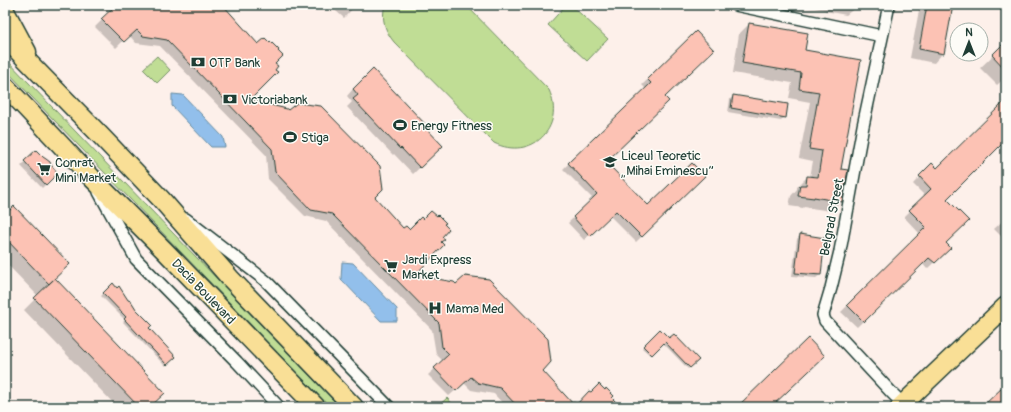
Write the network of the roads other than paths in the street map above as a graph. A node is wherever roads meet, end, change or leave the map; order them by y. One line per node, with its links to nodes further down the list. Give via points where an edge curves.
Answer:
1 (735, 5): 4 (street)
2 (889, 5): 4 (street, Belgrad Street)
3 (5, 11): 6 (main road)
4 (882, 36): 11 (street, Belgrad Street, via 840,251 822,315)
5 (7, 44): 6 (main road)
6 (34, 67): 9 (main road)
7 (5, 86): 8 (main road, Dacia Boulevard)
8 (91, 178): 12 (street, Dacia Boulevard, via 136,259); 13 (main road, Dacia Boulevard)
9 (161, 199): 14 (main road, via 230,278); 15 (street, via 266,281)
10 (1006, 306): 11 (main road)
11 (902, 406)
12 (279, 407)
13 (316, 407)
14 (354, 407)
15 (389, 407)

